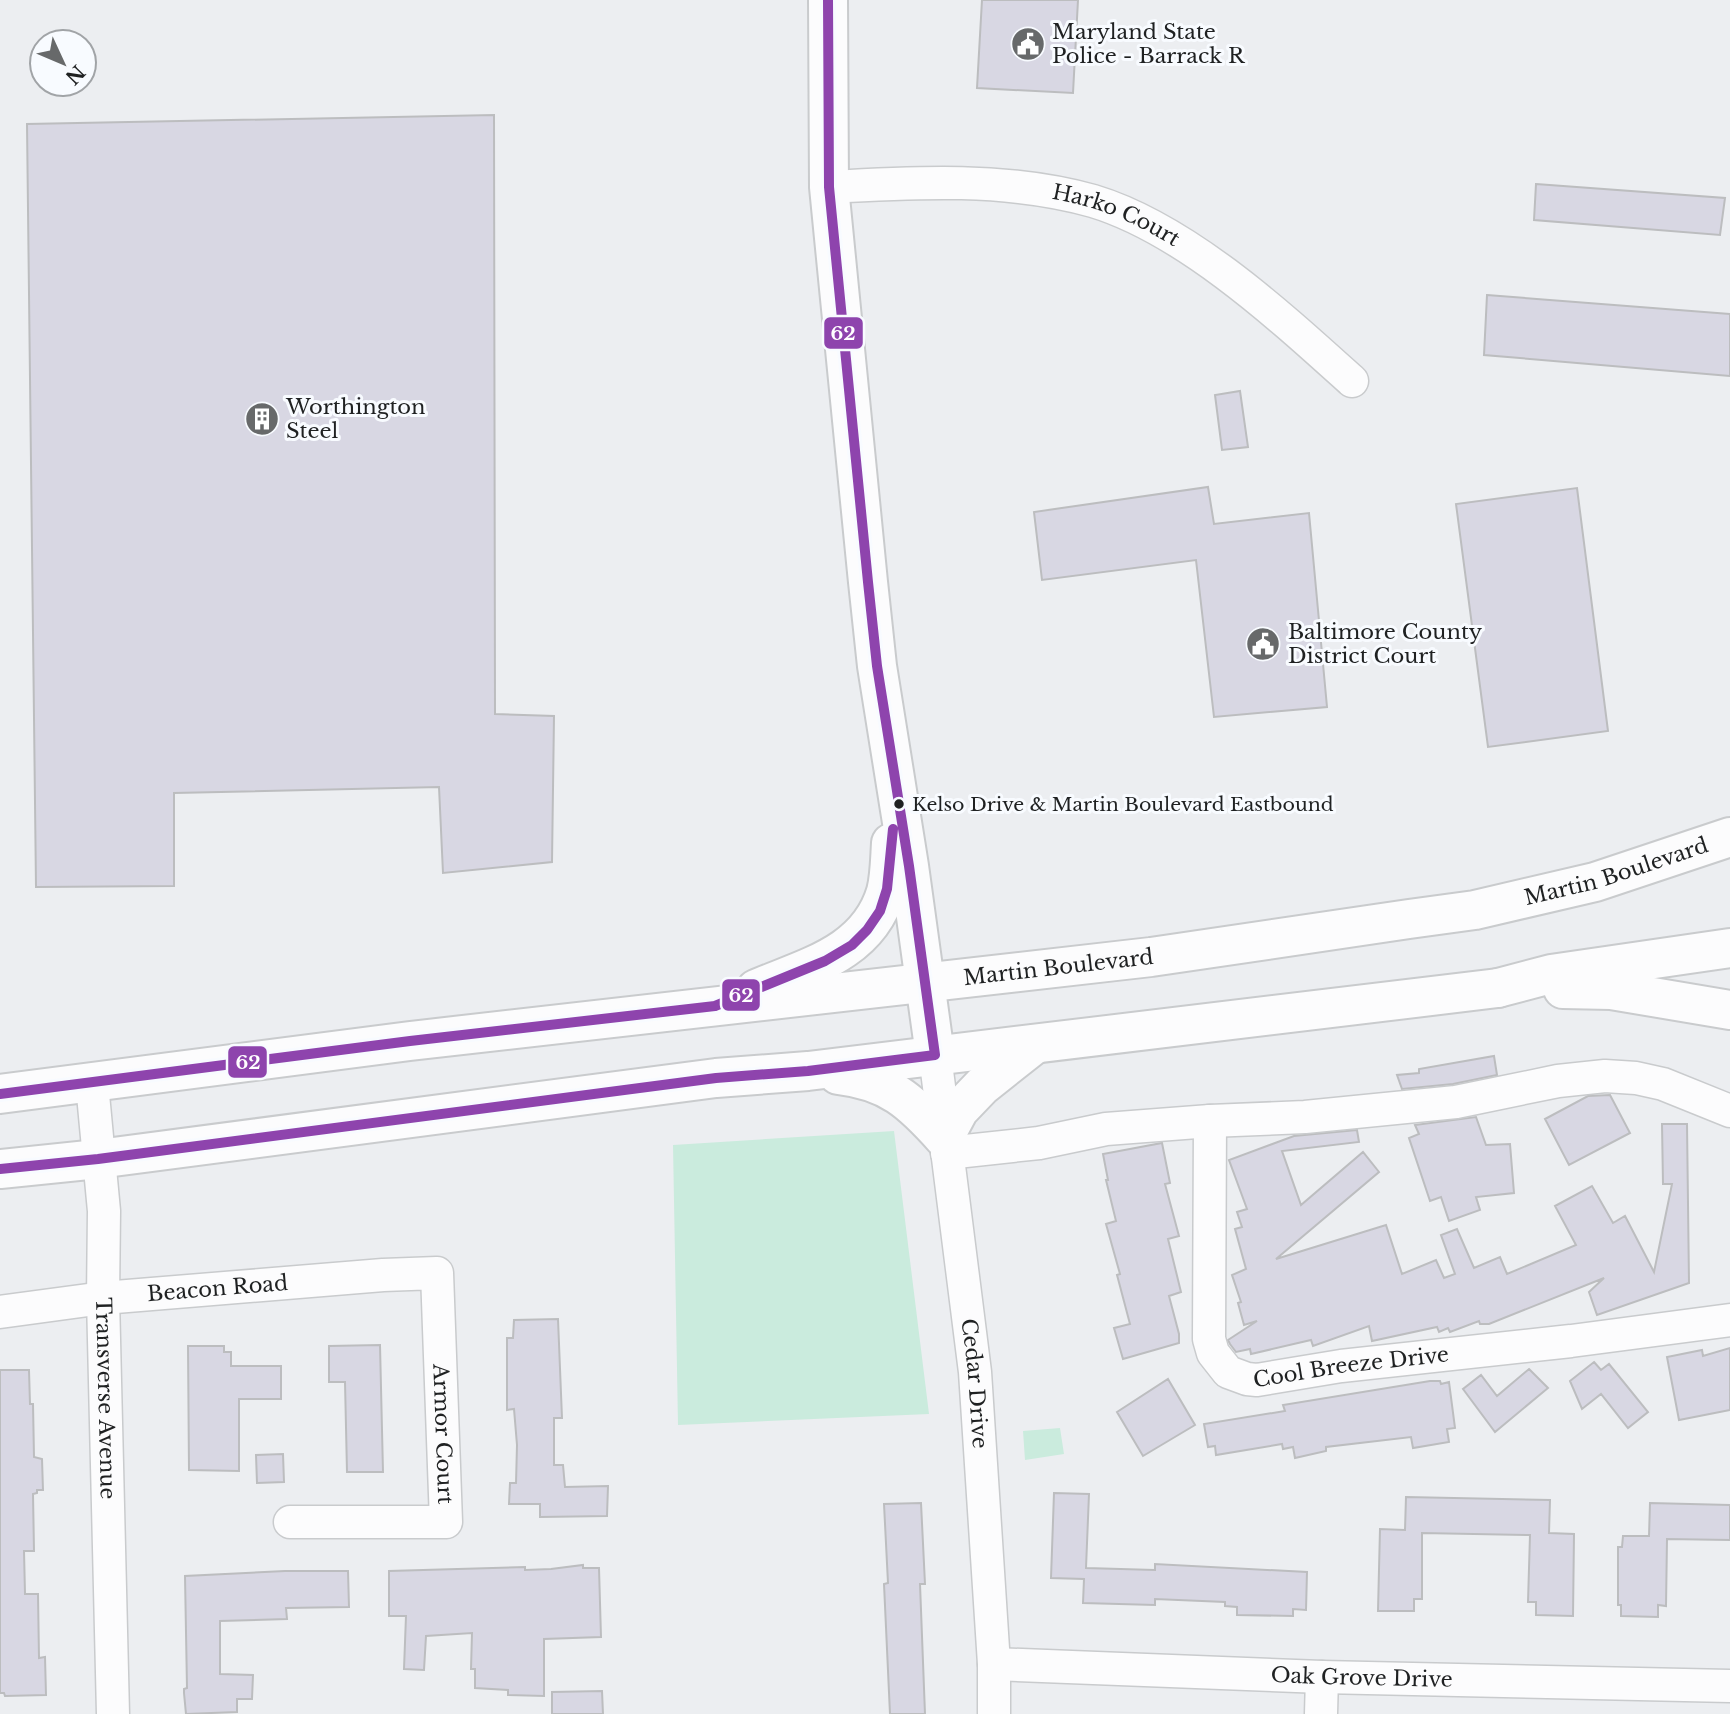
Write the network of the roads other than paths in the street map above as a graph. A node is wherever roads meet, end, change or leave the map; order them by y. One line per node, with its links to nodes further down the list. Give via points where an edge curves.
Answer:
1 (828, 0): 2 (main road)
2 (829, 187): 3 (street, Harko Court, via 968,184 1033,189 1093,202 1194,252 1268,306); 4 (main road, via 871,610)
3 (1352, 381)
4 (896, 789): 7 (main road); 9 (main road, via 887,889 867,930 825,961)
5 (1730, 838): 7 (main road, Martin Boulevard, via 1595,881 1475,910)
6 (1730, 948): 8 (main road, via 1551,974)
7 (925, 984): 9 (main road, Martin Boulevard); 12 (main road)
8 (1498, 988): 10 (main road, via 1611,990); 11 (main road)
9 (715, 1006): 14 (main road, Martin Boulevard)
10 (1730, 1010)
11 (1035, 1044): 12 (main road); 18 (main road, via 959,1110)
12 (935, 1055): 13 (main road); 18 (street, Cedar Drive)
13 (808, 1071): 18 (main road, via 858,1077 902,1096); 19 (main road, via 716,1078)
14 (92, 1084): 15 (main road, Martin Boulevard); 19 (street, Transverse Avenue)
15 (0, 1094)
16 (1730, 1111): 17 (street, via 1663,1084 1605,1076 1361,1113)
17 (1210, 1121): 18 (street, via 1107,1129 1039,1143); 24 (street, Cool Breeze Drive, via 1209,1339 1221,1364 1237,1376 1257,1380)
18 (946, 1145): 26 (street, Cedar Drive, via 975,1372)
19 (98, 1159): 20 (main road); 22 (street, Transverse Avenue, via 104,1211)
20 (0, 1169)
21 (437, 1273): 22 (street, Beacon Road); 25 (street, Armor Court, via 446,1522)
22 (103, 1298): 23 (street, Beacon Road); 29 (street, Transverse Avenue)
23 (0, 1312)
24 (1730, 1320)
25 (290, 1522)
26 (994, 1664): 27 (street, Oak Grove Drive); 30 (street, Cedar Drive)
27 (1322, 1677): 28 (street, Oak Grove Drive); 31 (street)
28 (1730, 1686)
29 (113, 1714)
30 (993, 1714)
31 (1321, 1714)

